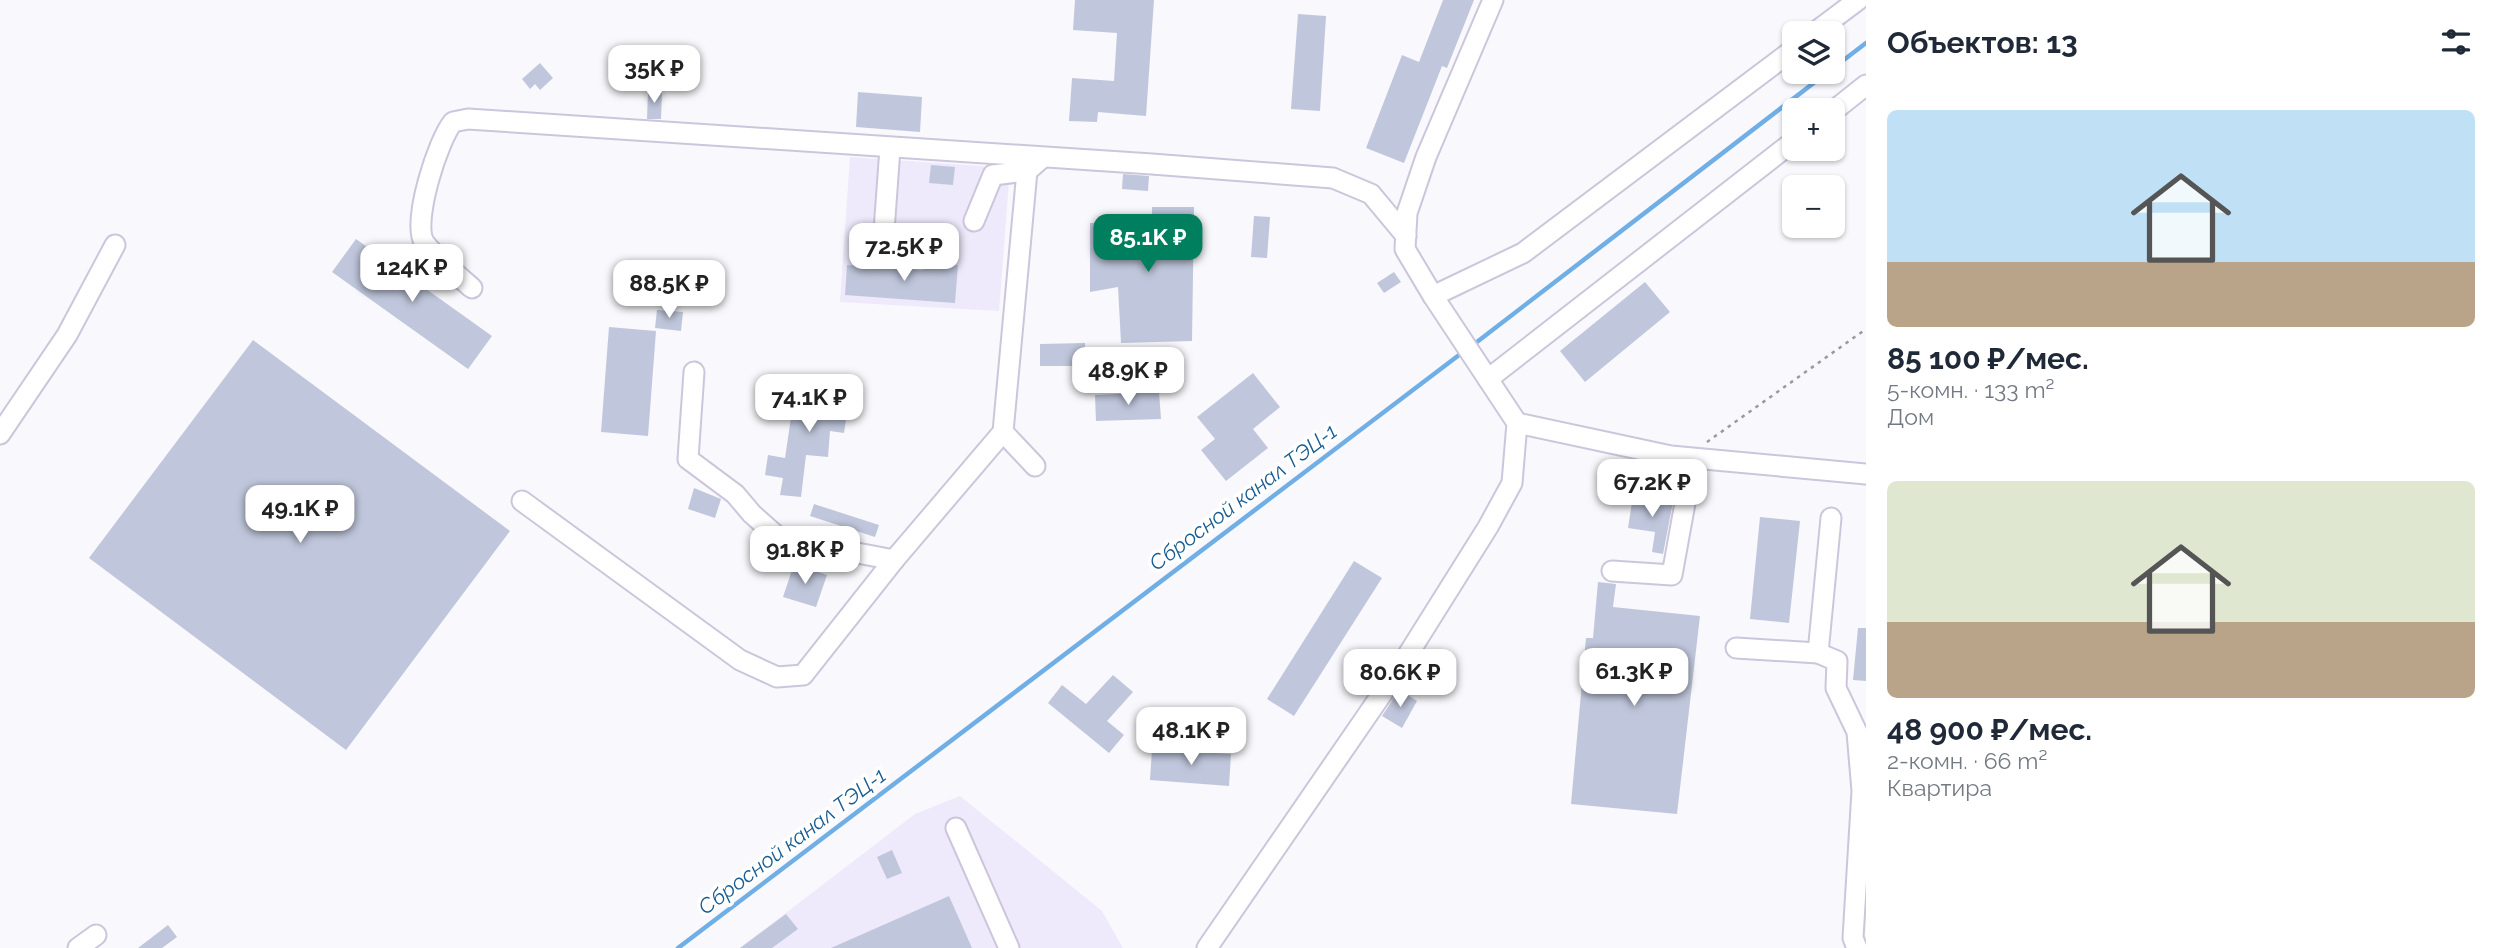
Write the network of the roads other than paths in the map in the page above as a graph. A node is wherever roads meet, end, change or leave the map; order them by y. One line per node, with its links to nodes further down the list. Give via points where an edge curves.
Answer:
1 (1493, 0): 13 (street, via 1426,157 1407,213)
2 (1858, 0): 3 (street)
3 (1830, 21)
4 (1782, 58): 16 (street, via 1523,253)
5 (1866, 85): 6 (street)
6 (1845, 102)
7 (890, 148): 9 (street); 12 (street); 15 (street, via 468,119 453,122 432,168 421,218 424,242)
8 (1782, 150): 18 (street)
9 (1042, 158): 10 (street); 13 (street, via 1333,178 1371,194)
10 (1027, 171): 11 (street, via 993,176); 20 (street)
11 (974, 221)
12 (884, 231)
13 (1406, 236): 16 (street, via 1405,249)
14 (115, 245): 21 (street, via 67,335)
15 (472, 288)
16 (1433, 296): 18 (street)
17 (694, 372): 27 (street, via 688,459 735,494 779,538)
18 (1484, 373): 19 (street)
19 (1517, 423): 22 (street); 35 (street, via 1512,483 1488,527 1397,671)
20 (1003, 432): 23 (street); 27 (street)
21 (0, 434)
22 (1693, 459): 24 (street); 28 (street, via 1672,575)
23 (1035, 466)
24 (1866, 474)
25 (522, 501): 27 (street, via 740,660 777,677 803,675)
26 (1831, 518): 30 (street)
27 (894, 561)
28 (1612, 571)
29 (1736, 648): 30 (street)
30 (1818, 653): 36 (street, via 1837,661 1836,688 1857,732 1862,791 1853,938)
31 (957, 828): 34 (street)
32 (96, 934): 33 (street)
33 (79, 948)
34 (1009, 948)
35 (1207, 948)
36 (1857, 948)

